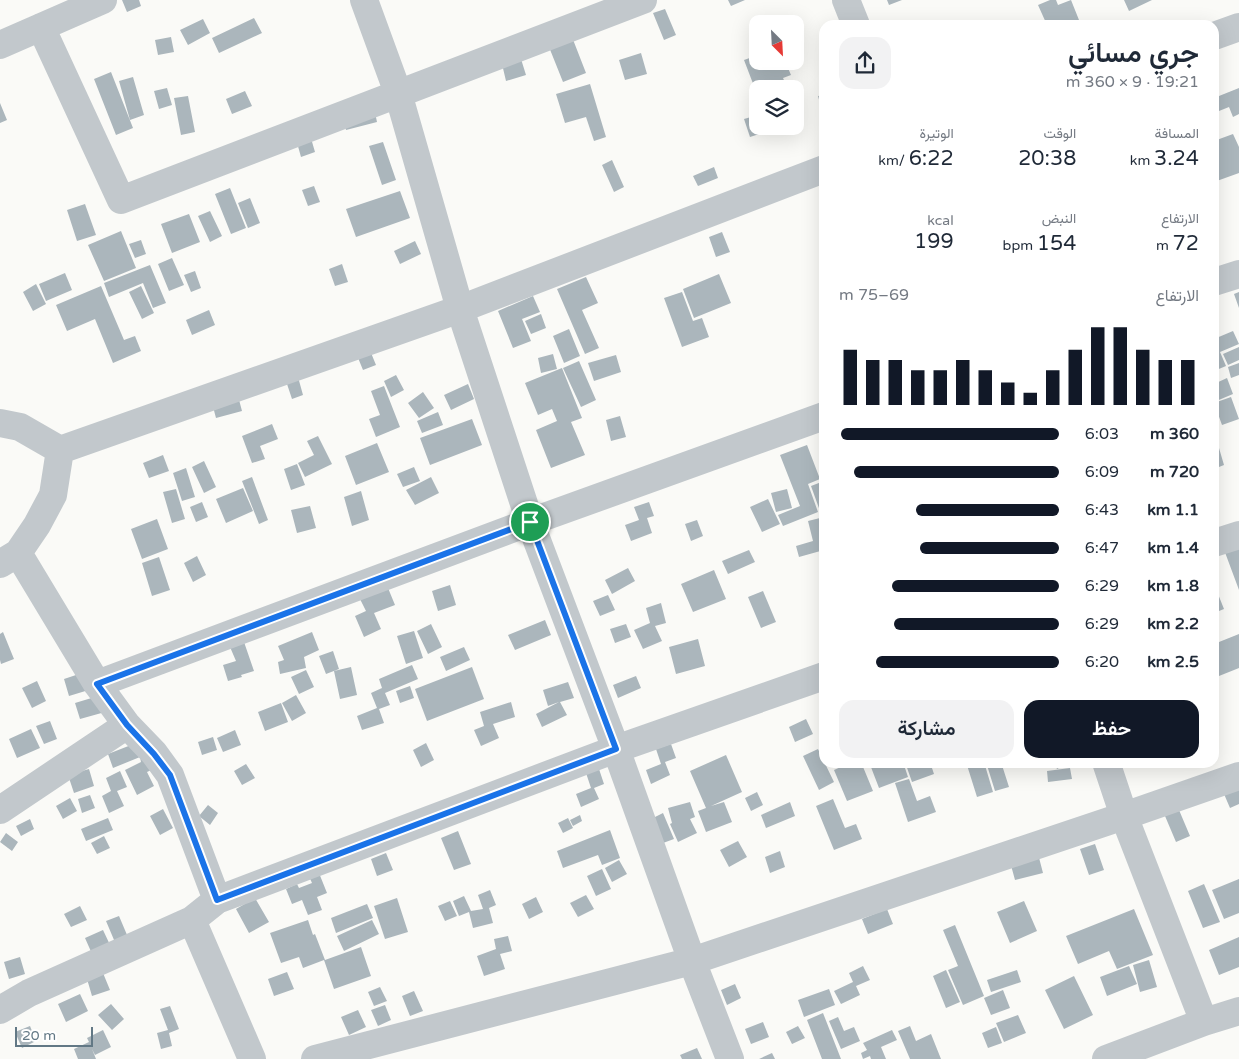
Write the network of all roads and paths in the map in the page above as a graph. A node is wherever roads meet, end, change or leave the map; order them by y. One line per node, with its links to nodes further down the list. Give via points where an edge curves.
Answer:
1 (103, 0): 6 (street)
2 (364, 0): 10 (street)
3 (643, 0): 10 (street)
4 (846, 0): 5 (street)
5 (854, 20)
6 (41, 27): 9 (street); 10 (street, via 121,200)
7 (1239, 27): 8 (street)
8 (1219, 34)
9 (0, 45)
10 (398, 93): 14 (street)
11 (819, 171): 14 (street)
12 (1239, 274): 13 (street)
13 (1219, 280)
14 (460, 309): 17 (street); 18 (street)
15 (819, 418): 18 (street)
16 (0, 423): 17 (street, via 20,427)
17 (60, 450): 21 (street, via 53,495 37,525)
18 (530, 522): 23 (street); 25 (street)
19 (1239, 535): 20 (street)
20 (1219, 541)
21 (9, 558): 23 (street)
22 (819, 678): 25 (street)
23 (97, 684): 24 (street)
24 (127, 725): 28 (street); 30 (street, via 170,775)
25 (616, 749): 30 (street); 32 (street)
26 (1108, 768): 29 (street)
27 (1239, 776): 29 (street)
28 (0, 810)
29 (1124, 816): 32 (street); 35 (street)
30 (217, 900): 31 (street)
31 (192, 920): 33 (street, via 29,993); 36 (street)
32 (692, 961): 37 (street); 38 (street)
33 (0, 1010)
34 (1239, 1011): 35 (street)
35 (1204, 1022): 39 (street)
36 (252, 1059)
37 (315, 1059)
38 (730, 1059)
39 (1106, 1059)

